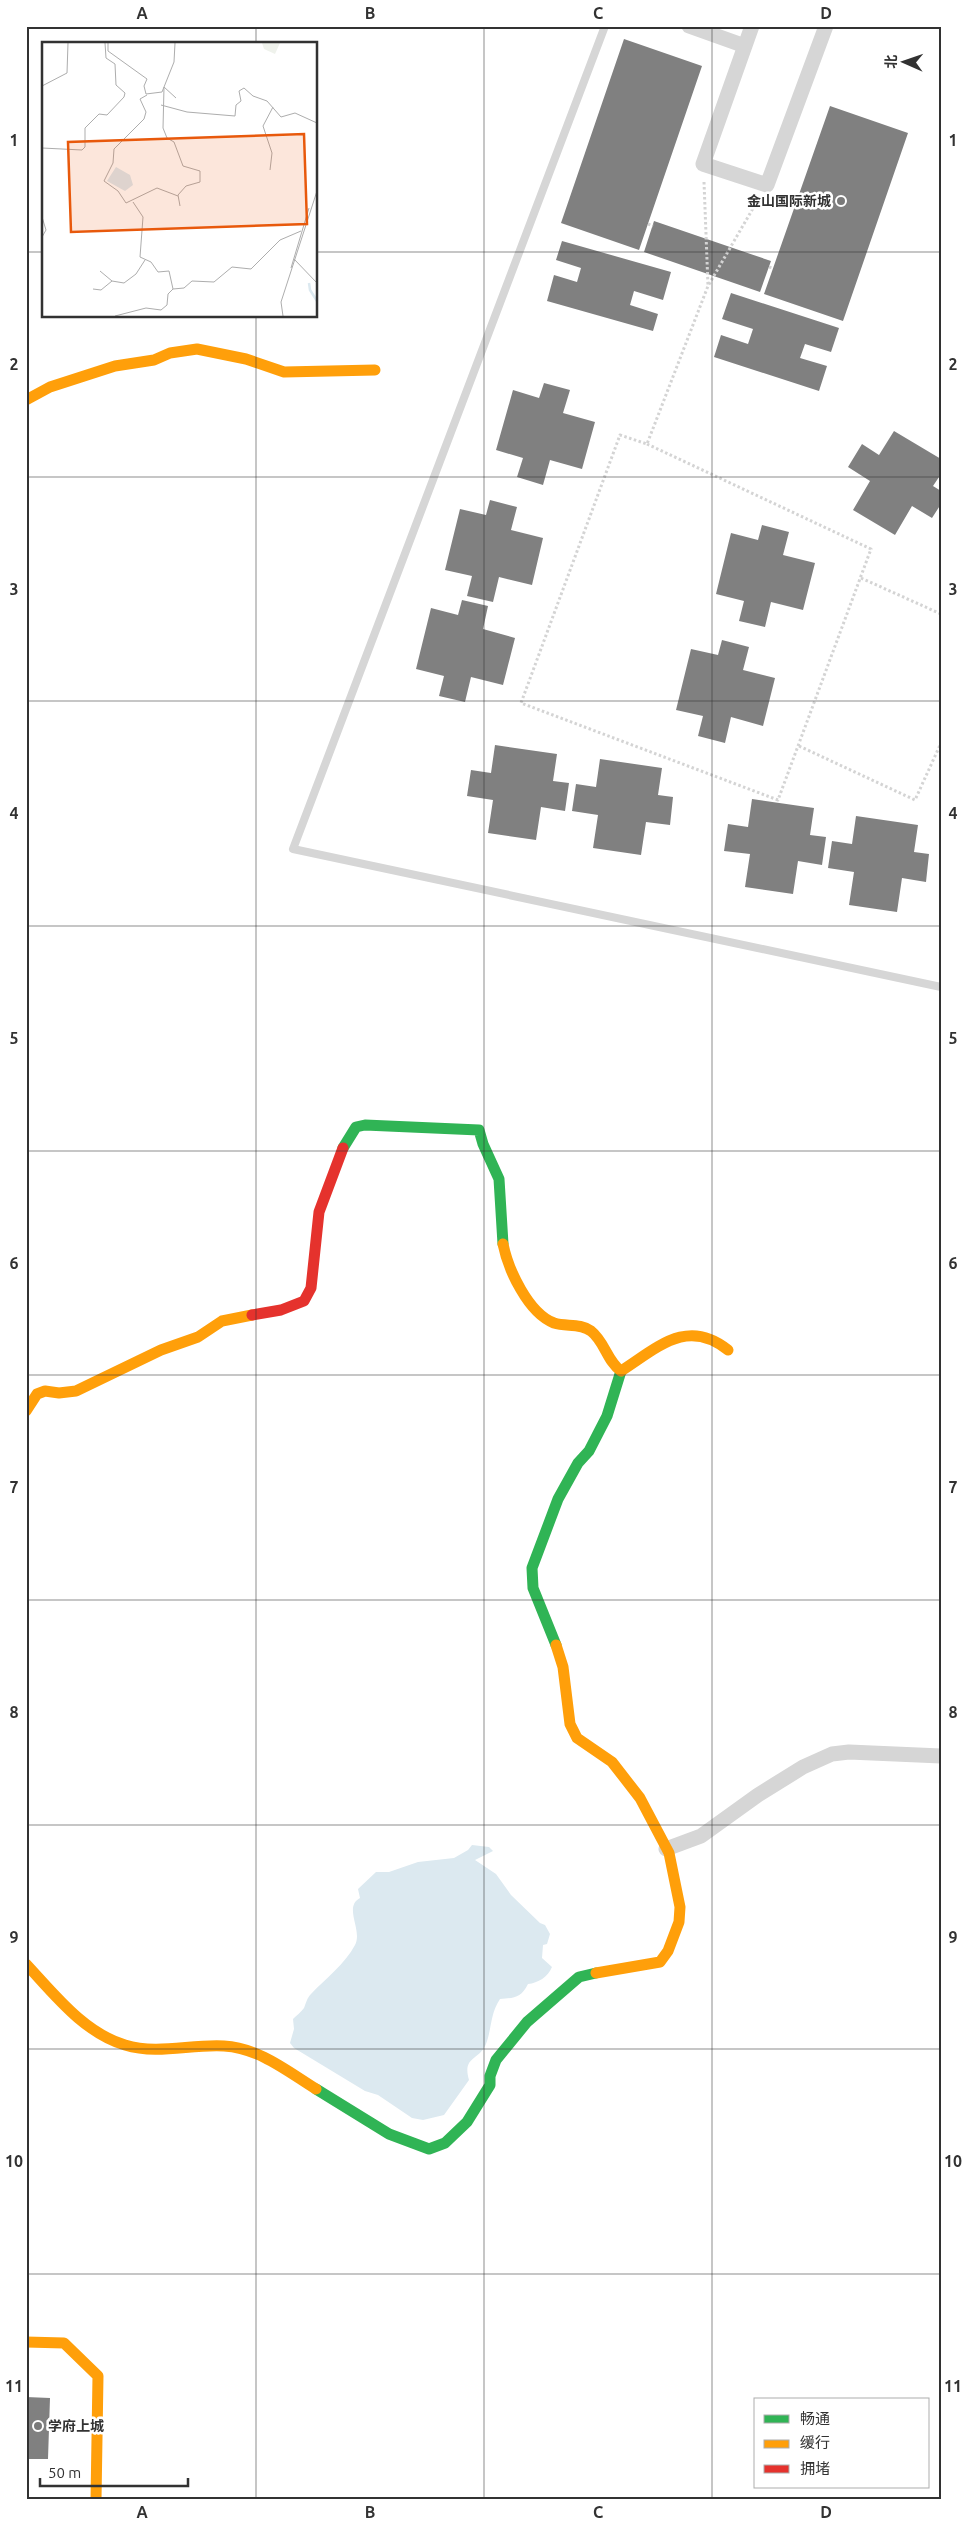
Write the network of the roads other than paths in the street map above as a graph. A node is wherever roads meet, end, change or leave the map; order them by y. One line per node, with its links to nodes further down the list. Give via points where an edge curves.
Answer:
1 (605, 26): 8 (lane, via 293,849)
2 (690, 26): 5 (street)
3 (752, 26): 5 (street)
4 (826, 26): 5 (street, via 767,185 703,164)
5 (745, 46)
6 (375, 370): 7 (street, via 284,372 246,359 197,349 115,366 50,387)
7 (26, 400)
8 (941, 988)
9 (728, 1350): 10 (street, via 717,1340 688,1334 675,1337)
10 (621, 1371): 11 (street, via 612,1366 601,1343 586,1328 552,1322 513,1278 502,1243 499,1176 485,1152 479,1130 365,1125 356,1127 330,1174 319,1212 310,1288 304,1301 281,1310 222,1321 198,1337 161,1350 76,1391 37,1394); 13 (street, via 607,1416 558,1499 532,1568 532,1588 559,1651 570,1724 577,1738 612,1762 640,1798)
11 (26, 1411)
12 (941, 1756): 13 (street, via 832,1754 766,1790 702,1836)
13 (666, 1849): 14 (street, via 680,1907 674,1937 660,1962 579,1977 566,1986 527,2022 501,2054 490,2076 490,2085 467,2122 445,2143 429,2149 389,2134 244,2048 225,2044 149,2051 118,2044 97,2032)
14 (26, 1964)
15 (26, 2342): 16 (street, via 64,2343 98,2376)
16 (96, 2500)

